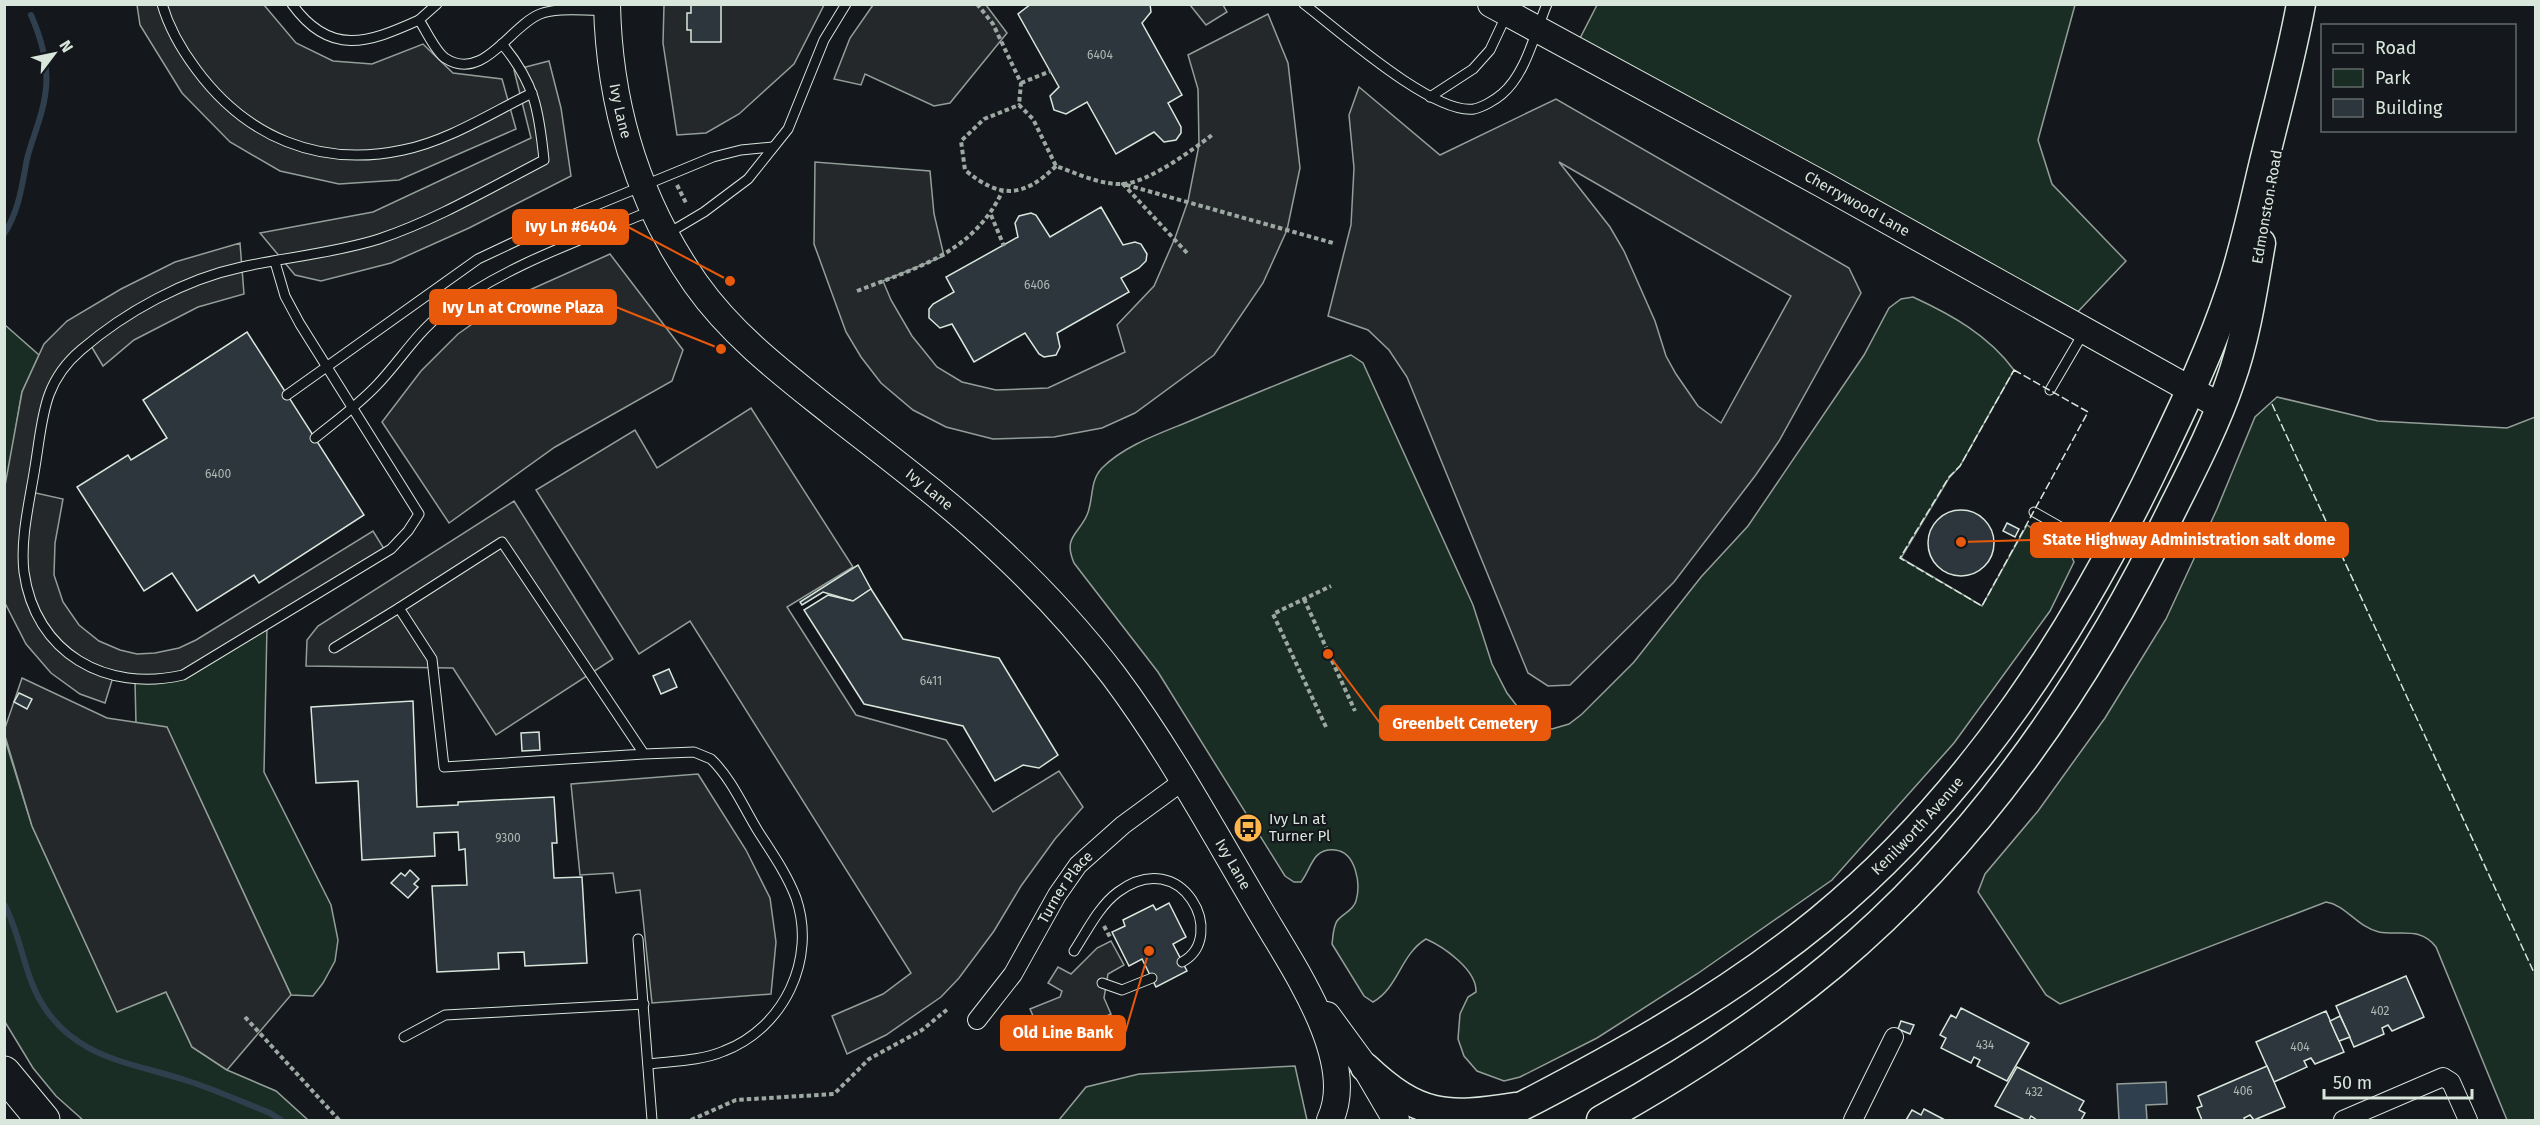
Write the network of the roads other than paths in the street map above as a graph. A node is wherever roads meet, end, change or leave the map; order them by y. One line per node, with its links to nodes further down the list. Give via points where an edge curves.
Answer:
1 (162, 4): 13 (lane, via 184,52 228,106 271,136 310,150 357,155 403,150 445,136)
2 (292, 4): 10 (lane, via 320,34 339,39 374,38)
3 (437, 4): 10 (lane)
4 (846, 4): 15 (lane, via 809,73 796,114)
5 (1304, 4): 14 (lane)
6 (1547, 4): 11 (lane)
7 (2302, 4): 22 (main road, Edmonston Road, via 2231,291); 25 (main road, Edmonston Road, via 2250,304 2231,382)
8 (607, 7): 12 (lane, via 542,13); 16 (street, Ivy Lane, via 615,92)
9 (1503, 8): 11 (street, Cherrywood Lane); 14 (lane, via 1490,50 1479,63)
10 (419, 20): 12 (lane, via 444,57 457,62 479,60)
11 (1537, 30): 14 (lane, via 1513,81 1488,103 1473,109); 20 (street, Cherrywood Lane)
12 (502, 44): 13 (lane, via 523,70)
13 (532, 93): 19 (lane, via 544,160 377,240)
14 (1430, 97)
15 (773, 147): 16 (lane, via 713,157); 18 (lane, via 748,179 730,194)
16 (641, 187): 17 (street, Ivy Lane); 21 (lane, via 478,259)
17 (653, 210): 18 (street, Ivy Lane); 26 (lane, via 558,248 456,304 426,327)
18 (665, 235): 33 (street, Ivy Lane, via 697,286 758,352 987,539 1062,614 1115,677)
19 (275, 262): 21 (lane, via 285,296); 26 (lane, via 198,280 154,302 107,330 56,376 47,398 24,542 30,600 48,634 79,661 113,677 135,681 183,675 391,549 419,514)
20 (2085, 330): 22 (street, Cherrywood Lane); 23 (lane)
21 (327, 367): 24 (lane); 26 (lane)
22 (2191, 389): 25 (street, Cherrywood Lane); 29 (main road, Kenilworth Avenue)
23 (2050, 390)
24 (287, 395)
25 (2220, 406): 53 (main road, via 2152,552 2104,640 2027,754 1966,831 1835,963 1695,1065)
26 (353, 408): 27 (lane)
27 (315, 438)
28 (2034, 512): 29 (lane)
29 (2110, 555): 47 (main road, Kenilworth Avenue, via 2032,685 1972,764 1901,845 1853,891 1731,984 1630,1047)
30 (399, 608): 31 (lane); 32 (lane, via 432,659 444,767); 32 (lane, via 502,542)
31 (334, 648)
32 (644, 754): 44 (lane, via 699,753 717,765 787,878 796,899 802,936 793,986 759,1030 723,1052)
33 (1183, 781): 37 (street, Ivy Lane); 41 (street, Turner Place, via 1078,865 1013,974)
34 (638, 939): 40 (lane)
35 (1074, 951): 36 (lane, via 1118,892 1155,877 1174,883 1198,910 1200,938 1193,953)
36 (1182, 962)
37 (1297, 973): 45 (street, Ivy Lane); 50 (street, Ivy Lane, via 1333,1055 1337,1090)
38 (1152, 978): 39 (lane, via 1122,990)
39 (1102, 982)
40 (644, 1004): 42 (lane, via 445,1015); 44 (lane)
41 (977, 1020)
42 (404, 1037)
43 (1894, 1037): 54 (street)
44 (648, 1064): 49 (lane)
45 (1365, 1067): 47 (main road, via 1384,1085 1425,1109 1468,1114); 51 (street, Ivy Lane)
46 (4, 1073): 48 (highway)
47 (1523, 1106): 52 (main road, Kenilworth Avenue)
48 (43, 1120)
49 (652, 1120)
50 (1330, 1120)
51 (1396, 1120)
52 (1495, 1120)
53 (1601, 1120)
54 (1853, 1120)
55 (2343, 1120): 56 (street, via 2442,1077 2451,1082)
56 (2468, 1120)

